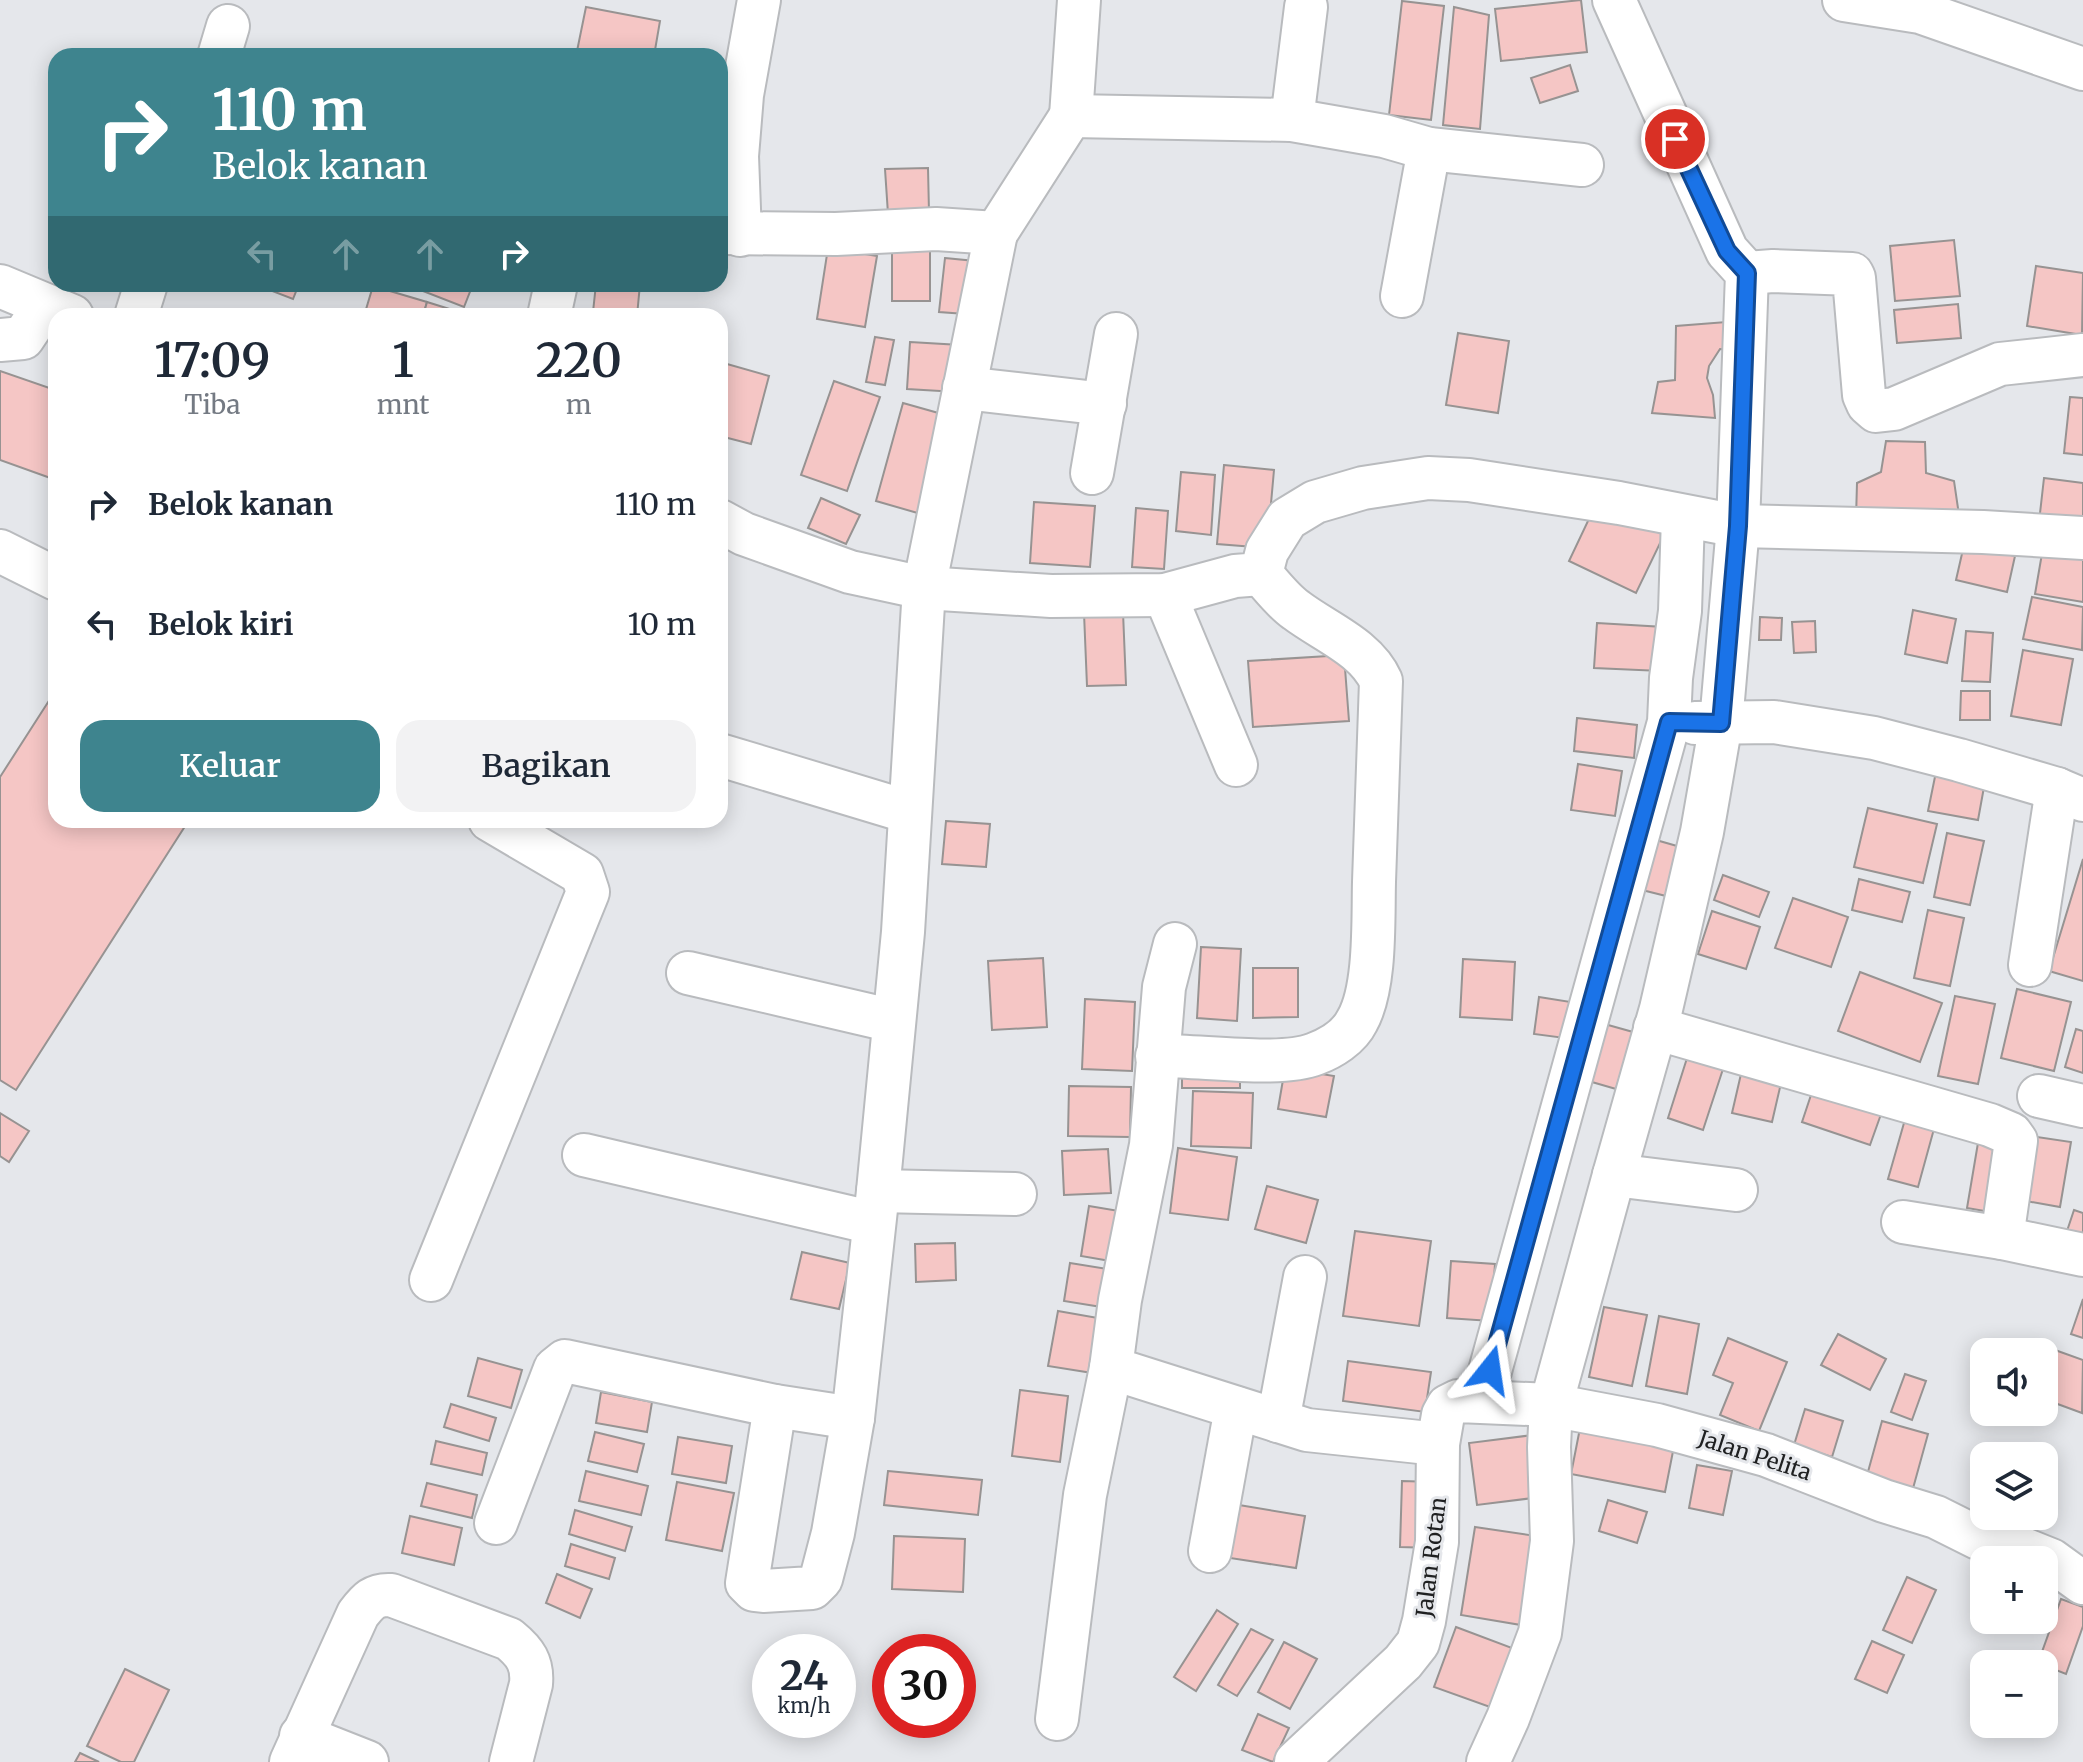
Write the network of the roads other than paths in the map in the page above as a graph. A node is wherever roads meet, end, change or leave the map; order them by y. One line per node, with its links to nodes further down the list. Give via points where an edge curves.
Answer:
1 (759, 0): 13 (street, via 742,95)
2 (1079, 0): 8 (street)
3 (1614, 0): 14 (street, via 1727,251)
4 (1844, 0): 5 (street)
5 (1923, 6): 7 (street)
6 (1306, 7): 9 (street)
7 (2083, 69)
8 (1071, 116): 9 (street); 12 (street)
9 (1292, 120): 10 (street)
10 (1429, 149): 11 (street); 16 (street)
11 (1582, 165)
12 (996, 233): 13 (street, via 936,229); 22 (street)
13 (730, 234)
14 (1747, 273): 21 (street, via 1852,274 1864,395 1876,411 1894,409 2000,364); 27 (street)
15 (0, 286): 17 (street)
16 (1402, 296)
17 (54, 308)
18 (48, 319): 20 (street, via 23,338)
19 (1116, 334): 23 (street)
20 (0, 340)
21 (2083, 355)
22 (964, 388): 23 (street); 32 (street)
23 (1105, 404): 24 (street)
24 (1092, 473)
25 (1683, 517): 27 (street); 30 (street, via 1469,480 1387,483 1315,502 1287,519 1267,551); 34 (street)
26 (728, 525): 32 (street, via 850,572)
27 (1738, 526): 28 (street); 35 (street)
28 (2083, 538)
29 (0, 551): 31 (street)
30 (1261, 574): 33 (street); 46 (street, via 1289,605 1370,662 1381,681 1372,953 1364,1003 1346,1035 1312,1056)
31 (48, 575)
32 (924, 588): 33 (street, via 1051,596); 39 (street)
33 (1165, 595): 37 (street)
34 (1669, 722): 35 (street); 60 (street)
35 (1721, 723): 38 (street, via 1774,722 1874,738); 45 (street, via 1702,832)
36 (728, 757): 39 (street)
37 (1236, 765)
38 (2070, 794): 42 (street)
39 (909, 812): 44 (street)
40 (504, 828): 58 (street, via 582,874 588,892)
41 (1175, 944): 46 (street, via 1164,987)
42 (2030, 965)
43 (688, 973): 44 (street)
44 (894, 1021): 53 (street)
45 (1655, 1028): 50 (street); 55 (street, via 2011,1134 2016,1141)
46 (1157, 1056): 59 (street, via 1151,1145)
47 (2039, 1096): 48 (street)
48 (2083, 1106)
49 (584, 1155): 53 (street)
50 (1614, 1175): 51 (street); 61 (street)
51 (1736, 1190)
52 (1015, 1194): 53 (street)
53 (876, 1207): 64 (street)
54 (1903, 1222): 55 (street)
55 (2002, 1238): 56 (street)
56 (2083, 1255)
57 (1305, 1277): 65 (street)
58 (431, 1280)
59 (1111, 1368): 63 (street); 70 (street, via 1085,1495)
60 (1482, 1400): 61 (street, Jalan Pelita); 66 (street, Jalan Pelita, via 1448,1406)
61 (1551, 1405): 69 (street, Jalan Pelita, via 1657,1425 1766,1455 1936,1517 1978,1538 2051,1560); 75 (street, via 1552,1541 1540,1633)
62 (775, 1406): 64 (street); 64 (street, via 747,1578 754,1590 808,1590 821,1579); 67 (street, via 565,1361 555,1369)
63 (1236, 1408): 65 (street); 68 (street)
64 (853, 1418)
65 (1278, 1421): 66 (street, via 1307,1430)
66 (1438, 1444): 74 (street, Jalan Rotan, via 1437,1542 1418,1643)
67 (496, 1523)
68 (1210, 1551)
69 (2083, 1583)
70 (1057, 1719)
71 (296, 1749): 72 (street); 73 (street, via 358,1614 369,1599 391,1595 509,1639 527,1657 531,1684)
72 (367, 1762)
73 (511, 1762)
74 (1296, 1762)
75 (1488, 1762)

